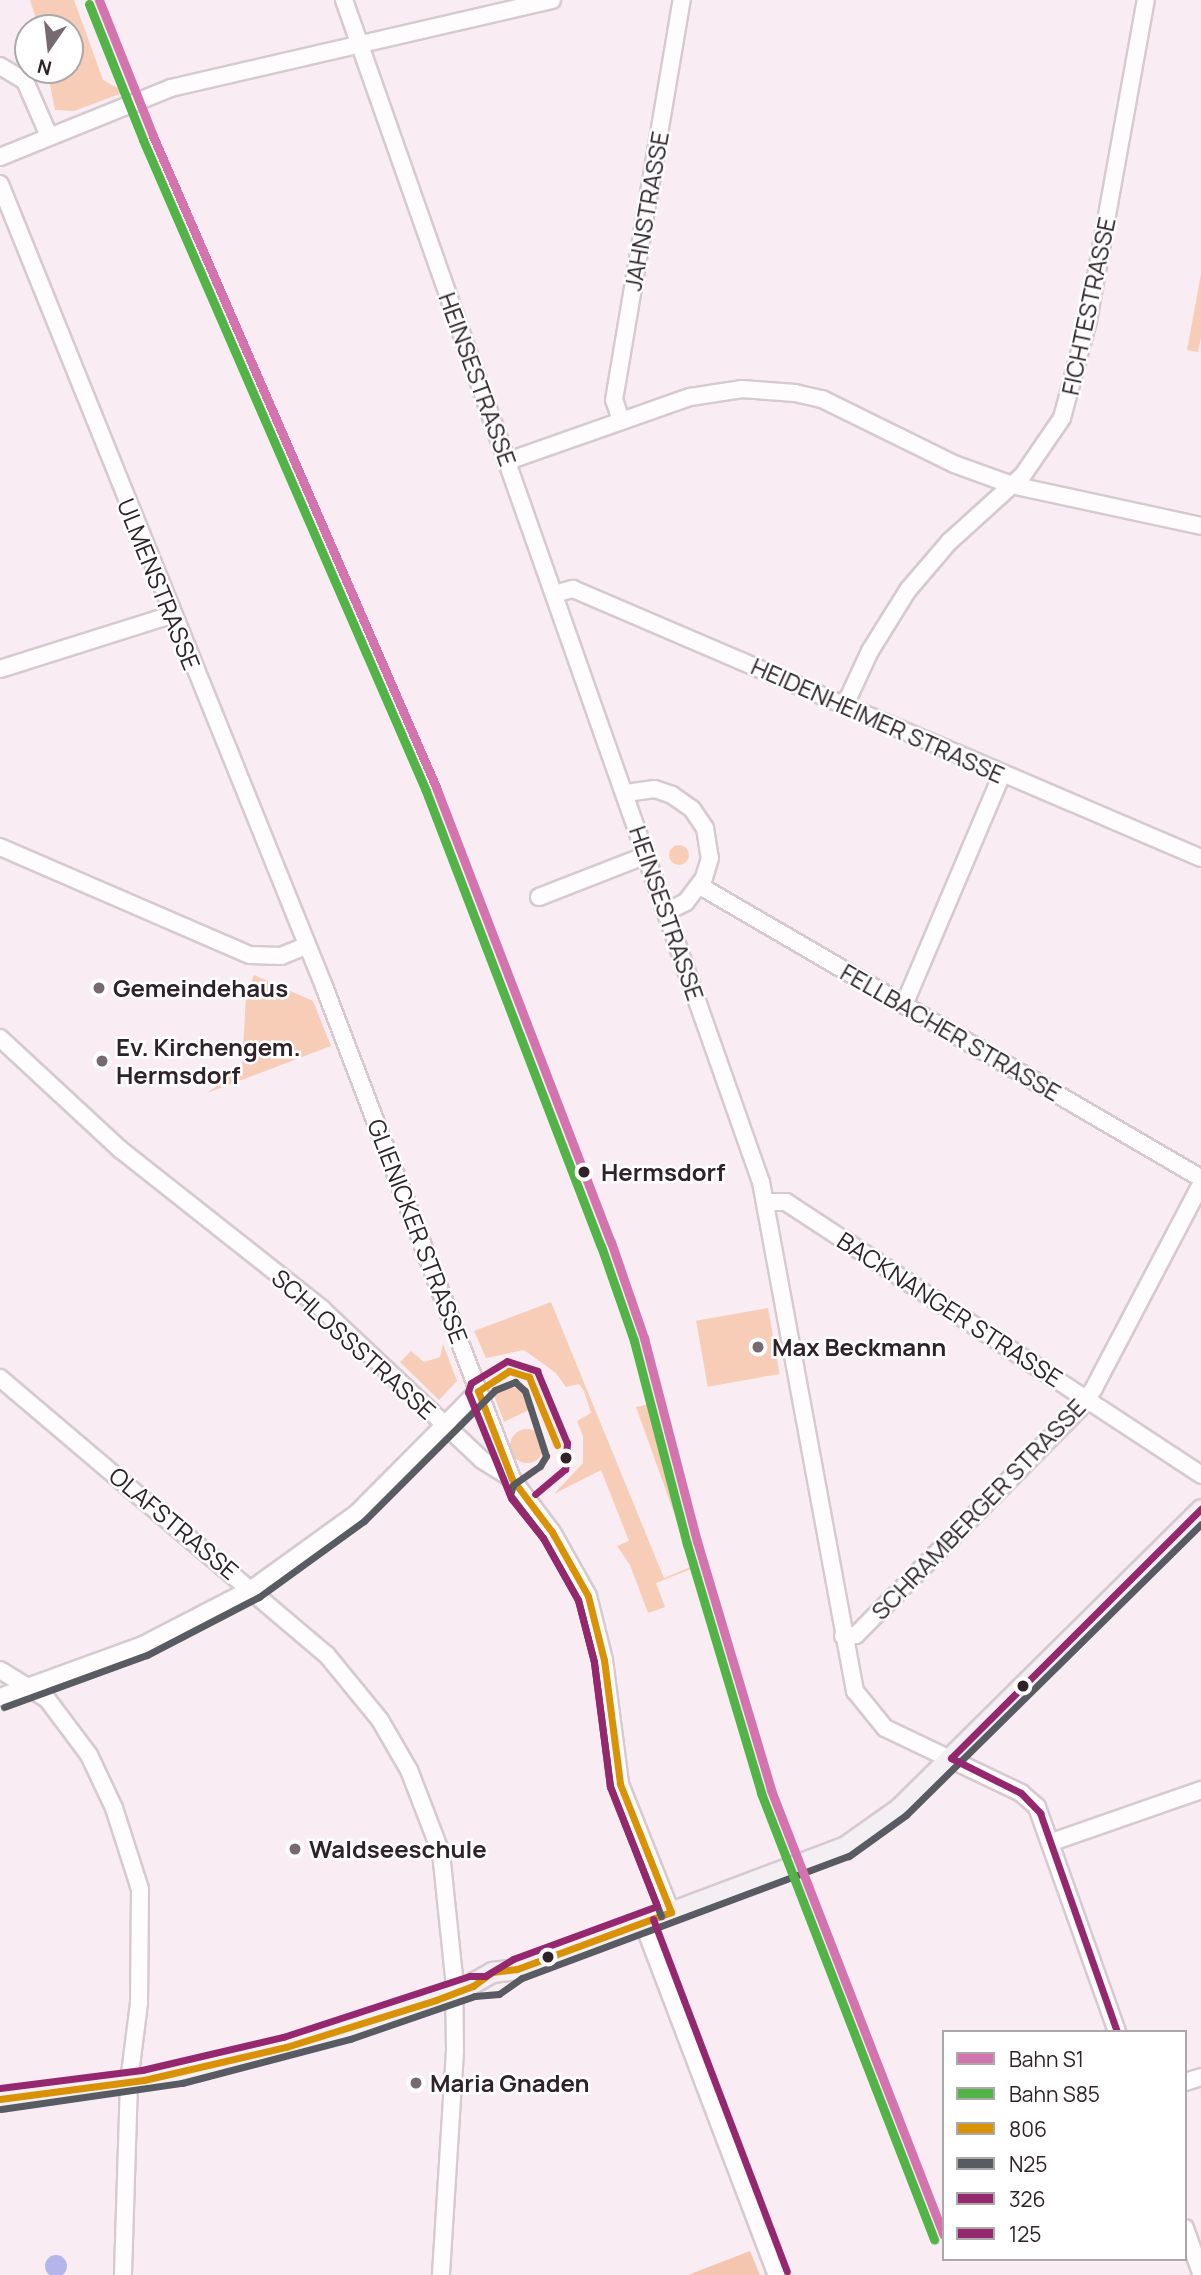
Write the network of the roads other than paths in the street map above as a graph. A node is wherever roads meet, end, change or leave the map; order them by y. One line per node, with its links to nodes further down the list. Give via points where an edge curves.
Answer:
1 (344, 0): 5 (street, HEINSESTRASSE)
2 (552, 0): 5 (street)
3 (682, 0): 10 (street, JAHNSTRASSE, via 614,400)
4 (1146, 0): 12 (street, FICHTESTRASSE, via 1077,372 1051,439)
5 (357, 43): 7 (street, via 171,88); 11 (street, HEINSESTRASSE)
6 (0, 66): 7 (street, via 25,81)
7 (52, 135): 8 (street)
8 (0, 157)
9 (0, 184): 15 (street, ULMENSTRASSE)
10 (621, 420): 11 (street); 12 (street, via 690,397 742,389 794,393 831,403 954,464)
11 (508, 461): 14 (street, HEINSESTRASSE)
12 (1012, 485): 13 (street); 17 (street, FICHTESTRASSE, via 948,542 908,590 870,650)
13 (1201, 526)
14 (554, 594): 17 (street, HEIDENHEIMER STRASSE, via 573,589); 19 (street, HEINSESTRASSE)
15 (172, 615): 16 (street); 26 (street, ULMENSTRASSE)
16 (0, 669)
17 (845, 705): 18 (street, HEIDENHEIMER STRASSE)
18 (1002, 775): 22 (street, HEIDENHEIMER STRASSE); 28 (street)
19 (626, 793): 21 (street, HEINSESTRASSE); 23 (street, via 660,790 684,802 699,818 710,858)
20 (0, 846): 26 (street, via 250,955 281,956)
21 (647, 855): 24 (street); 25 (street, HEINSESTRASSE)
22 (1201, 858)
23 (700, 886): 25 (street, via 686,902); 28 (street, FELLBACHER STRASSE)
24 (539, 897)
25 (666, 912): 32 (street, HEINSESTRASSE)
26 (306, 946): 27 (street, ULMENSTRASSE)
27 (322, 983): 34 (street, GLIENICKER STRASSE)
28 (904, 1005): 30 (street, FELLBACHER STRASSE)
29 (0, 1038): 36 (street, SCHLOSSSTRASSE, via 121,1150 321,1309)
30 (1201, 1178)
31 (1201, 1184): 35 (street, SCHRAMBERGER STRASSE)
32 (765, 1202): 35 (street, BACKNANGER STRASSE, via 786,1202); 41 (street, HEINSESTRASSE)
33 (0, 1378): 40 (street, OLAFSTRASSE)
34 (478, 1391): 36 (street); 38 (street, GLIENICKER STRASSE)
35 (1087, 1399): 37 (street, BACKNANGER STRASSE); 41 (street, SCHRAMBERGER STRASSE, via 856,1634)
36 (444, 1425): 38 (street, SCHLOSSSTRASSE, via 495,1471); 40 (street, via 338,1530)
37 (1201, 1475)
38 (512, 1479): 48 (street, SCHLOSSSTRASSE, via 552,1532 588,1596 604,1660 620,1783)
39 (1201, 1509): 45 (main road)
40 (253, 1588): 43 (street, via 143,1645); 50 (street, OLAFSTRASSE, via 353,1685 409,1770 441,1853)
41 (843, 1636): 45 (street, HEINSESTRASSE, via 855,1692 872,1717 897,1736)
42 (0, 1670): 43 (street)
43 (29, 1688): 44 (street); 52 (street, via 47,1699 89,1755 131,1853 140,1889 141,1933)
44 (0, 1697)
45 (951, 1758): 47 (street, HEINSESTRASSE, via 1033,1803); 48 (main road, via 859,1839)
46 (1201, 1790): 47 (street)
47 (1052, 1843): 51 (street, HEINSESTRASSE)
48 (671, 1912): 49 (main road)
49 (643, 1923): 50 (main road, via 517,1969 492,1972); 58 (street)
50 (463, 1990): 52 (main road, via 286,2047); 57 (street, OLAFSTRASSE)
51 (1116, 2030)
52 (129, 2082): 53 (main road); 56 (street)
53 (0, 2099)
54 (1187, 2234): 55 (street)
55 (1201, 2273)
56 (123, 2275)
57 (440, 2275)
58 (777, 2275)

